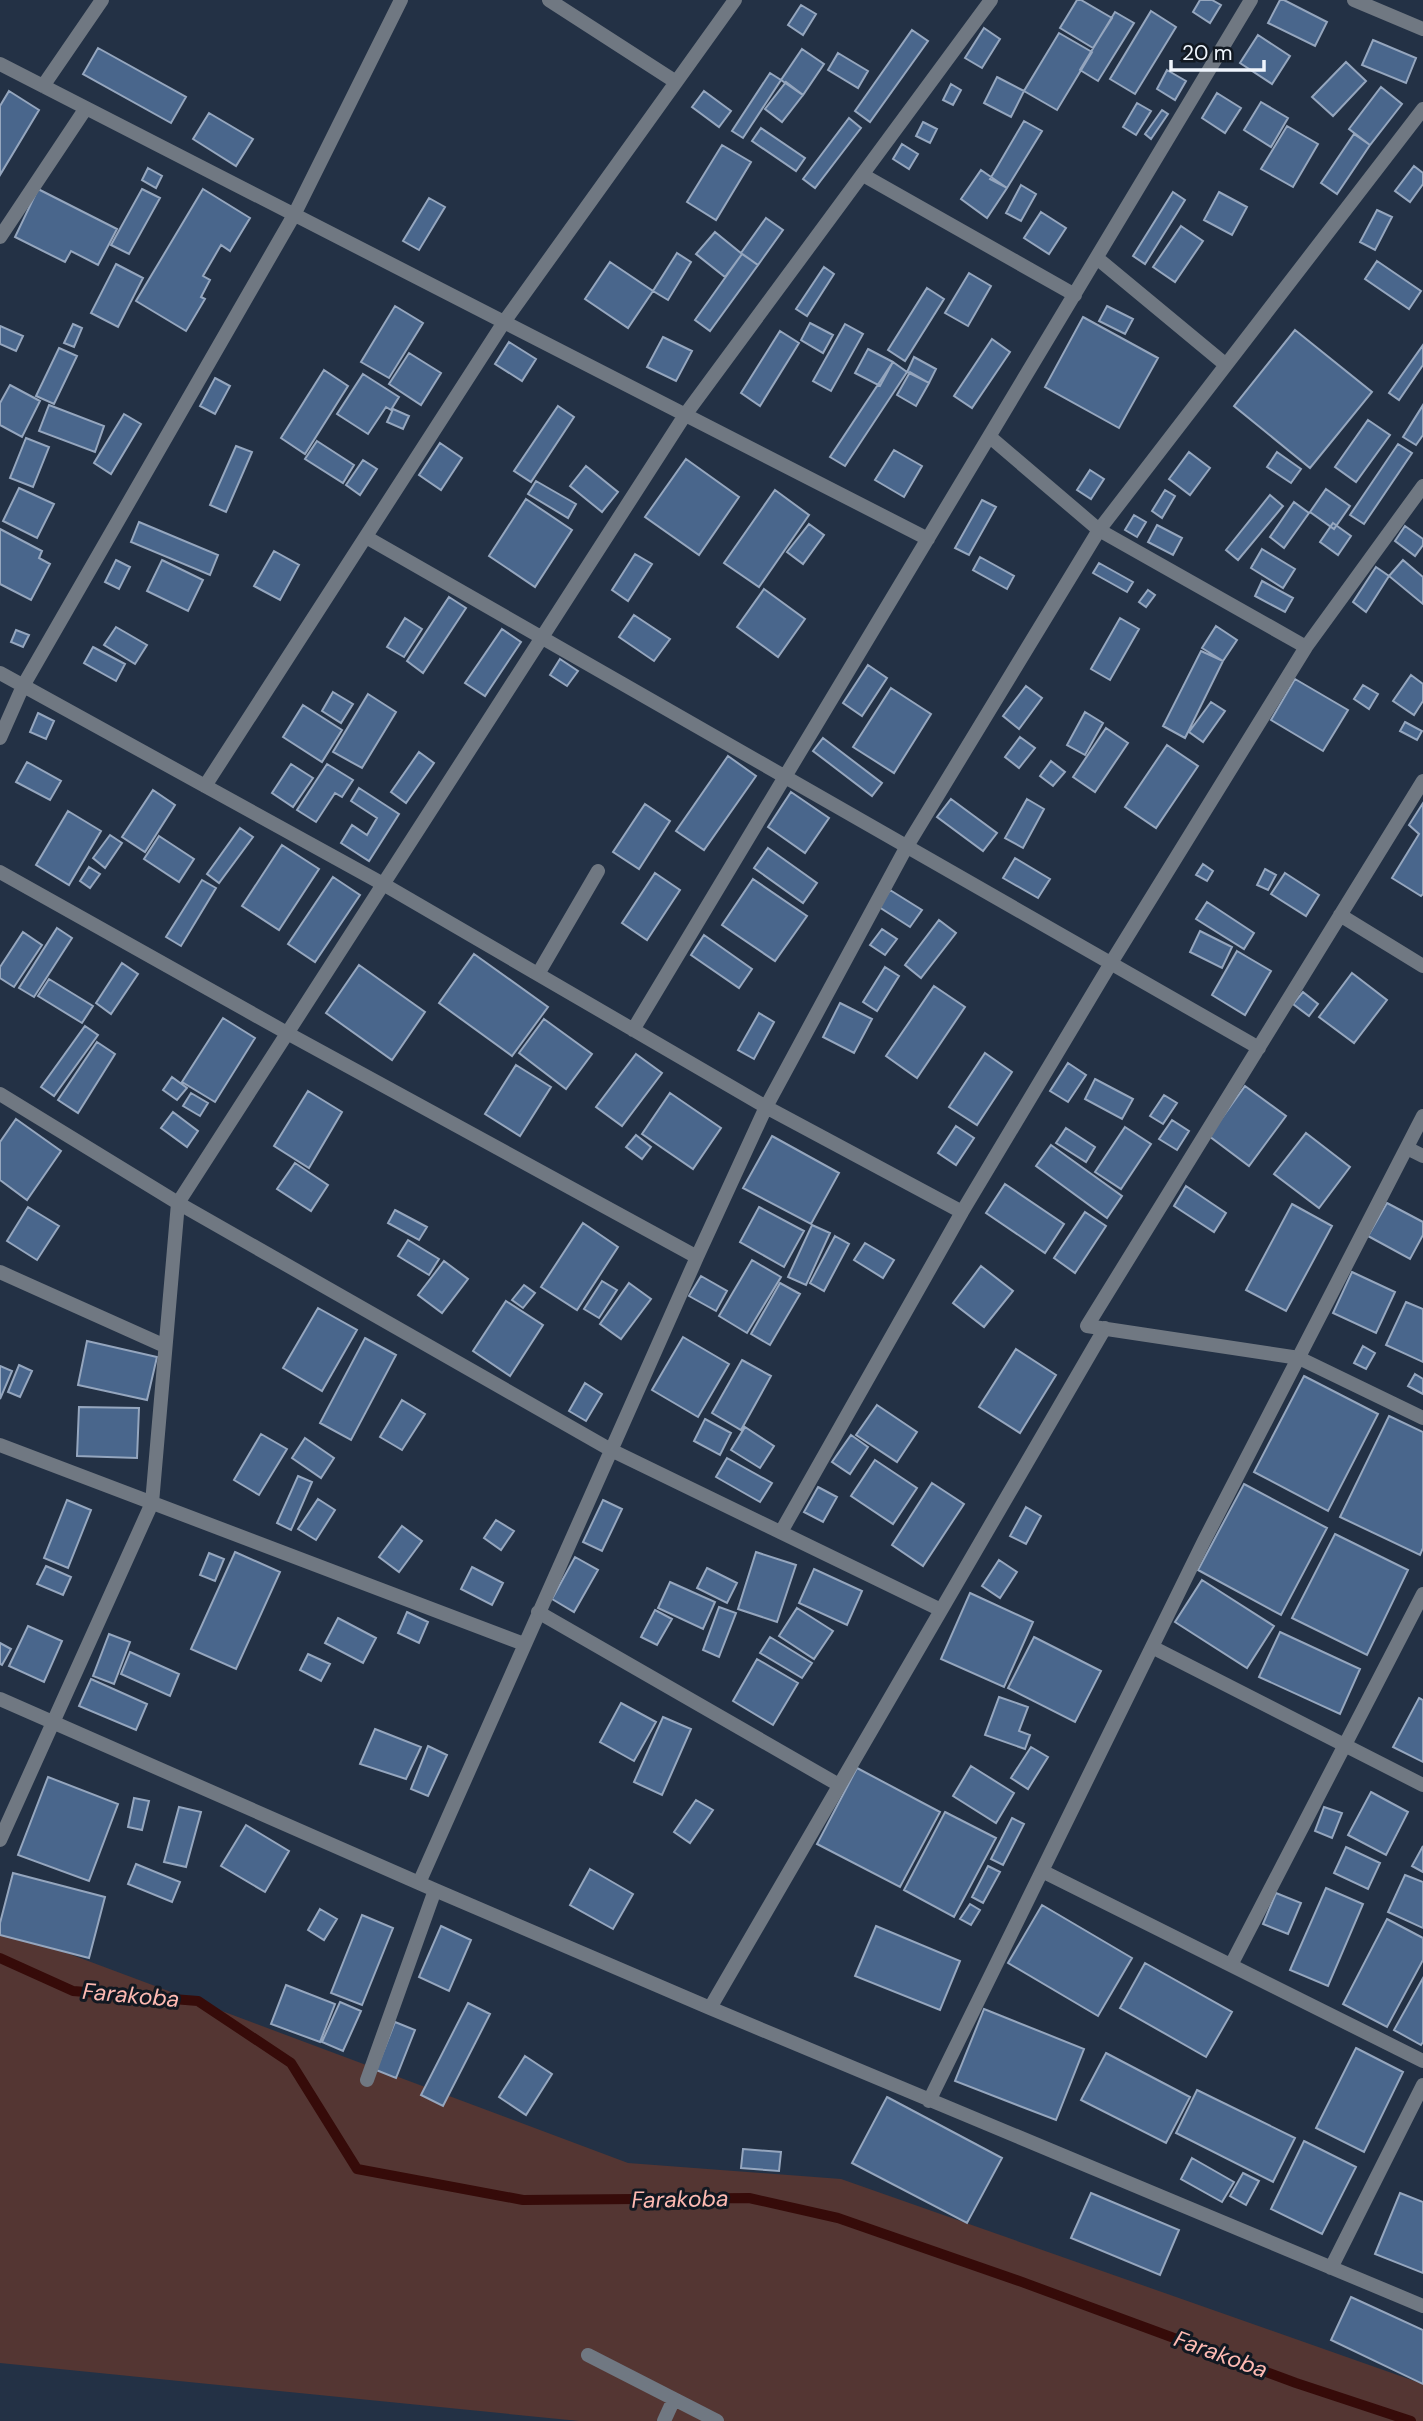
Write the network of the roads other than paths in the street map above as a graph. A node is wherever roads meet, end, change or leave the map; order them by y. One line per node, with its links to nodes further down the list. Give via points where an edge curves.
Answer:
1 (102, 0): 11 (street)
2 (401, 0): 15 (street)
3 (549, 0): 10 (street)
4 (735, 0): 10 (street)
5 (991, 0): 14 (street)
6 (1251, 0): 17 (street)
7 (1354, 0): 8 (street)
8 (1423, 29)
9 (0, 64): 11 (street)
10 (676, 82): 19 (street)
11 (43, 86): 12 (street)
12 (86, 108): 15 (street); 16 (street)
13 (1423, 109): 20 (street)
14 (863, 175): 18 (street); 21 (street)
15 (294, 215): 19 (street); 30 (street)
16 (0, 237)
17 (1097, 258): 18 (street); 20 (street)
18 (1075, 295): 22 (street)
19 (504, 322): 21 (street); 25 (street)
20 (1226, 365): 24 (street)
21 (685, 415): 26 (street); 27 (street)
22 (990, 437): 24 (street); 26 (street)
23 (1423, 486): 28 (street)
24 (1099, 530): 28 (street); 35 (street)
25 (366, 537): 27 (street); 34 (street)
26 (928, 539): 32 (street)
27 (542, 637): 32 (street); 38 (street)
28 (1306, 647): 40 (street)
29 (0, 673): 30 (street)
30 (23, 686): 31 (street); 34 (street)
31 (0, 737)
32 (785, 777): 35 (street); 43 (street)
33 (1423, 780): 39 (street)
34 (205, 786): 38 (street)
35 (907, 846): 40 (street); 47 (street)
36 (598, 871): 42 (street)
37 (0, 872): 44 (street)
38 (383, 884): 42 (street); 44 (street)
39 (1340, 915): 41 (street); 45 (street)
40 (1111, 963): 45 (street); 52 (street)
41 (1423, 966)
42 (538, 975): 43 (street)
43 (633, 1030): 47 (street)
44 (287, 1033): 51 (street); 53 (street)
45 (1259, 1048): 55 (street, via 1087,1326)
46 (0, 1094): 51 (street)
47 (766, 1107): 52 (street); 53 (street)
48 (1423, 1116): 49 (street)
49 (1407, 1148): 50 (street); 57 (street)
50 (1423, 1156)
51 (178, 1203): 56 (street); 60 (street)
52 (962, 1212): 62 (street)
53 (697, 1257): 60 (street)
54 (0, 1272): 56 (street)
55 (1105, 1328): 57 (street); 64 (street)
56 (165, 1346): 61 (street)
57 (1299, 1358): 58 (street); 67 (street)
58 (1423, 1418)
59 (0, 1445): 61 (street)
60 (611, 1450): 62 (street); 65 (street)
61 (152, 1503): 66 (street); 69 (street)
62 (781, 1532): 64 (street)
63 (1423, 1594): 70 (street)
64 (942, 1610): 71 (street)
65 (538, 1612): 66 (street); 71 (street)
66 (524, 1644): 75 (street)
67 (1152, 1647): 70 (street); 74 (street)
68 (0, 1699): 69 (street)
69 (53, 1723): 73 (street); 75 (street)
70 (1345, 1745): 72 (street); 77 (street)
71 (839, 1785): 78 (street)
72 (1423, 1785)
73 (0, 1840)
74 (1042, 1871): 77 (street); 82 (street)
75 (419, 1883): 76 (street)
76 (435, 1890): 78 (street); 80 (street)
77 (1231, 1965): 79 (street)
78 (710, 2008): 82 (street)
79 (1423, 2062)
80 (367, 2080)
81 (1423, 2085): 83 (street)
82 (929, 2101): 83 (street)
83 (1331, 2268): 84 (street)
84 (1423, 2306)
85 (589, 2355): 86 (street)
86 (674, 2399): 87 (street); 88 (street)
87 (664, 2421)
88 (716, 2421)

